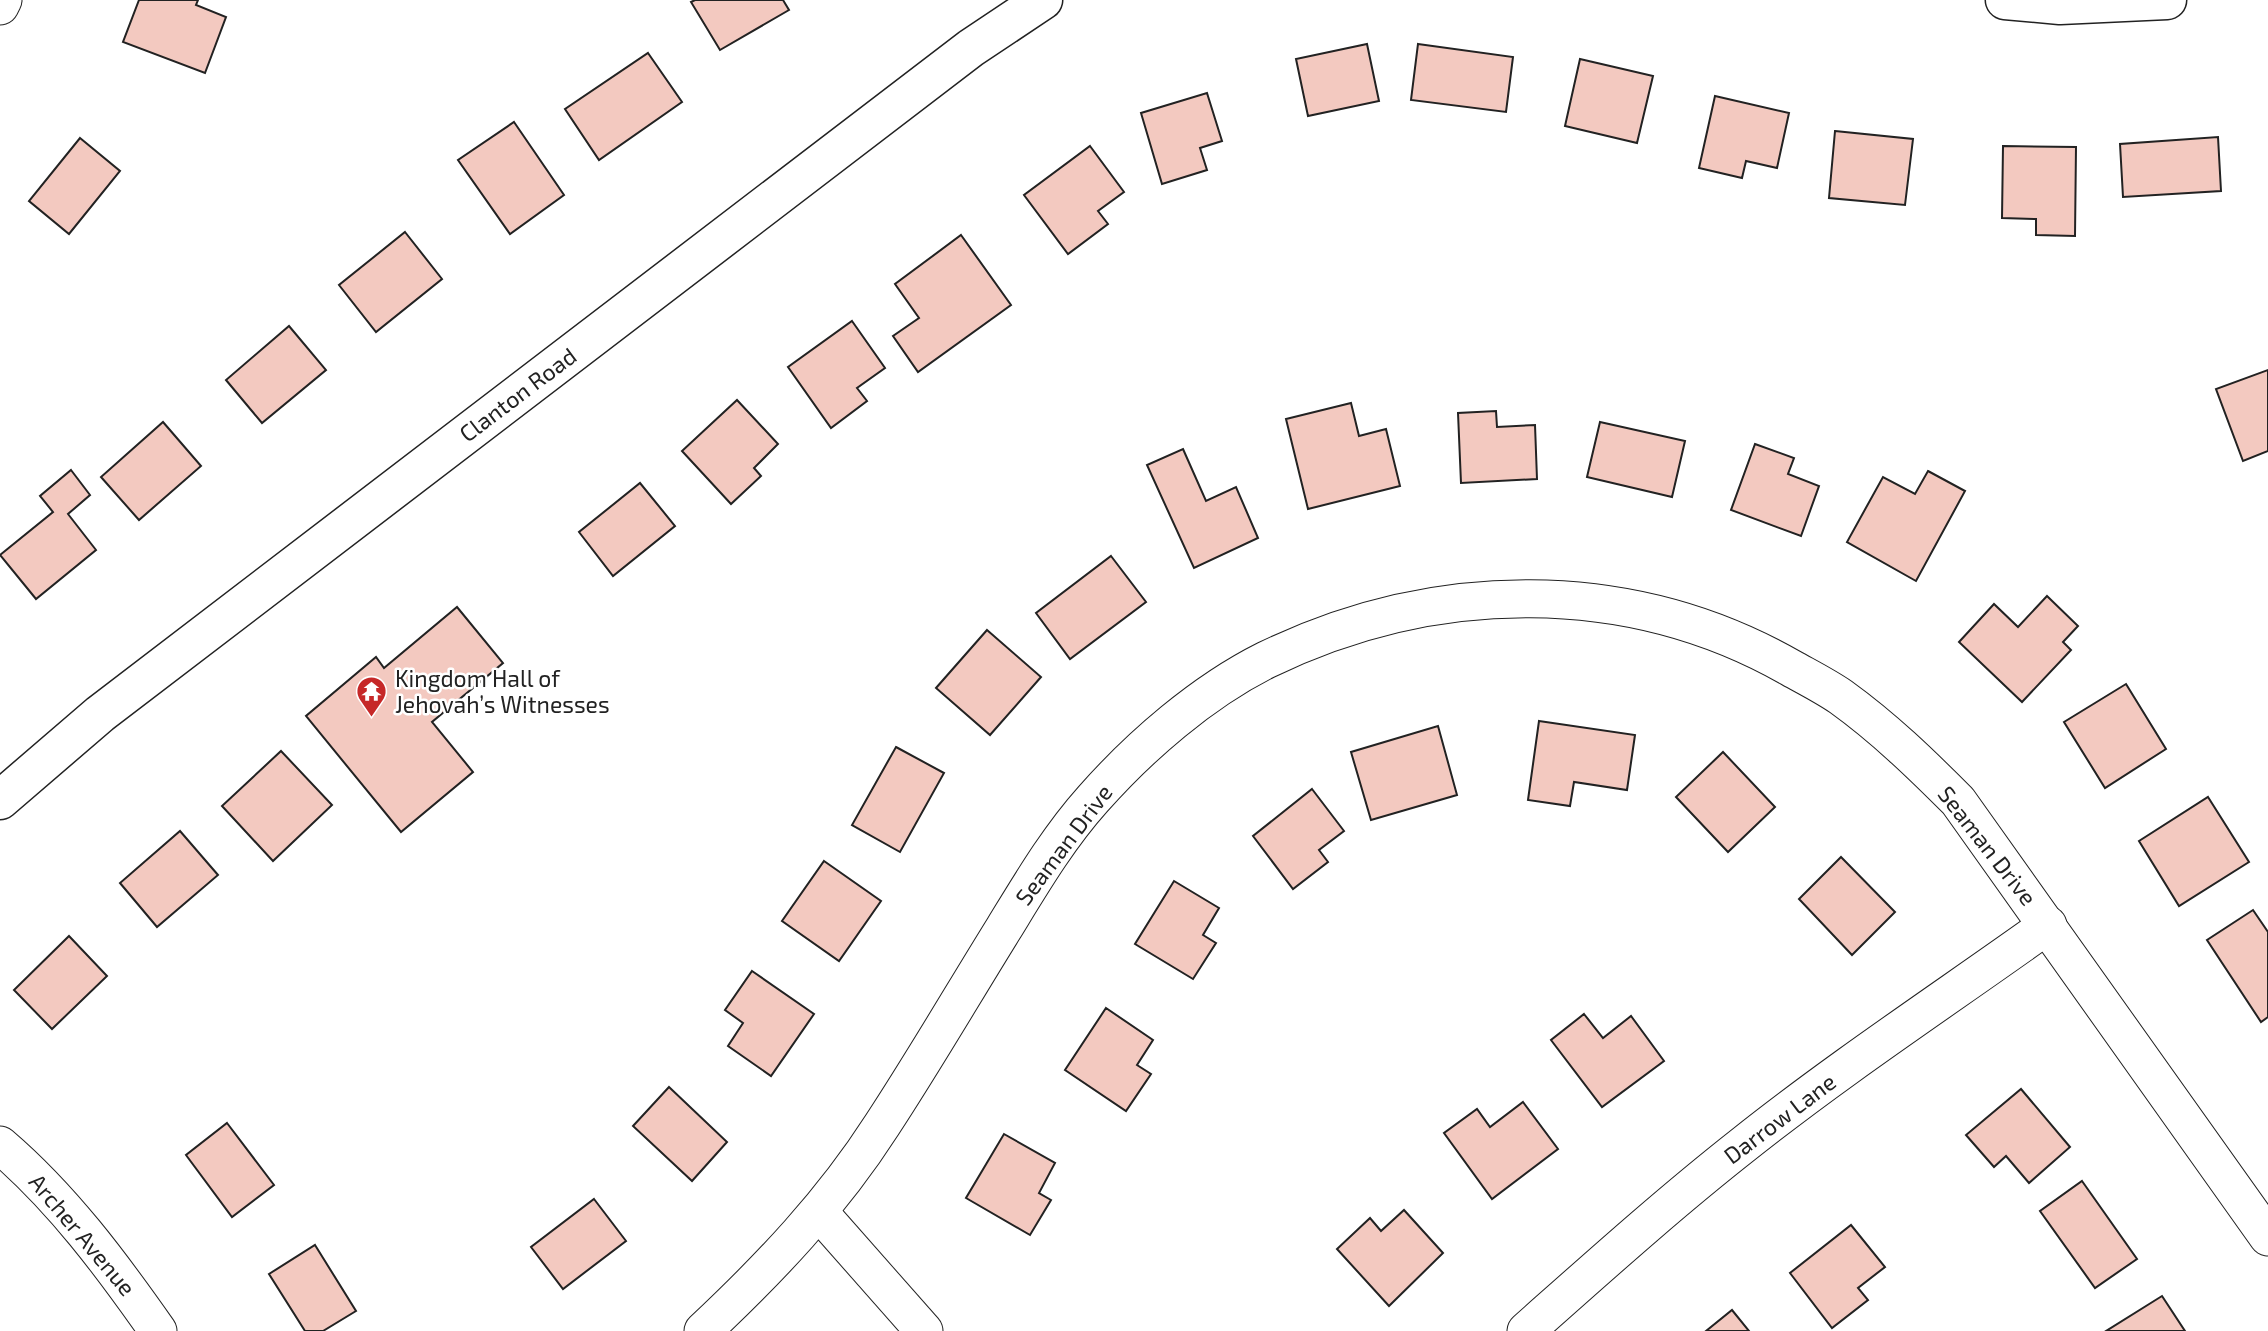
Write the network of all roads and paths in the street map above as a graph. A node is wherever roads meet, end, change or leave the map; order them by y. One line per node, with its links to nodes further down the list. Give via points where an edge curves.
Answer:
1 (3, 0): 5 (street)
2 (1043, 0): 6 (main road, Clanton Road, via 971,48 111,706)
3 (2005, 0): 4 (main road, via 2060,5)
4 (2167, 0)
5 (0, 6)
6 (0, 800)
7 (2048, 925): 9 (street, Seaman Drive, via 1958,801 1904,747 1838,695 1729,637 1654,613 1577,600 1459,601 1382,616 1264,661 1218,690 1152,738 1091,801 1039,871 880,1129); 10 (street, Seaman Drive); 14 (street, Darrow Lane, via 1742,1145)
8 (0, 1145): 11 (street, Archer Avenue, via 50,1192)
9 (819, 1212): 12 (street, Seaman Drive); 13 (street)
10 (2268, 1237)
11 (158, 1331)
12 (703, 1331)
13 (924, 1331)
14 (1526, 1331)

